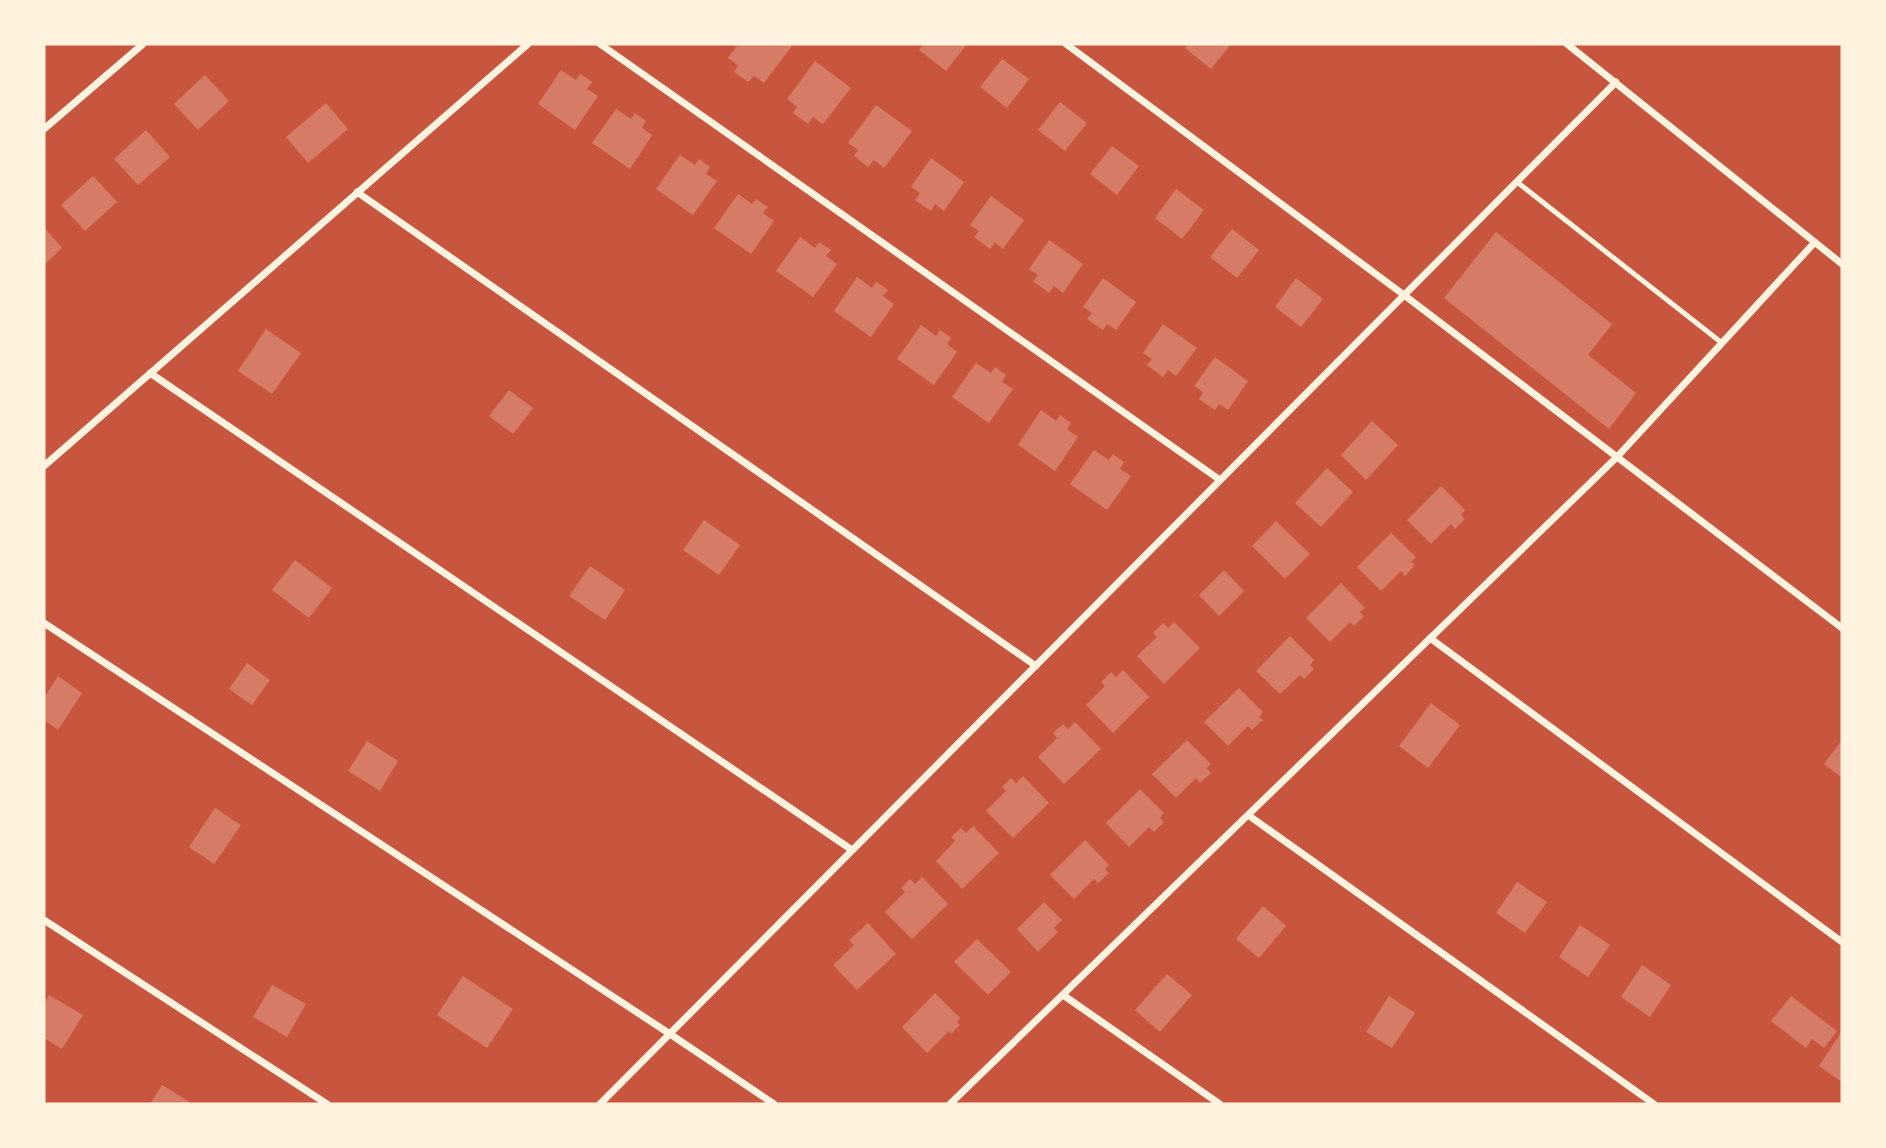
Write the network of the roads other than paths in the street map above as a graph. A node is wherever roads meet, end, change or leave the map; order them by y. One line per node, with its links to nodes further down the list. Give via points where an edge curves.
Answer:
1 (143, 44): 7 (street)
2 (528, 44): 9 (street)
3 (600, 44): 17 (street)
4 (1066, 44): 12 (street)
5 (1567, 44): 6 (street)
6 (1616, 82): 8 (street); 10 (street)
7 (44, 129)
8 (1517, 182): 12 (street); 13 (lane)
9 (357, 192): 14 (street); 21 (street)
10 (1815, 242): 11 (street); 13 (street)
11 (1842, 264)
12 (1404, 295): 15 (street); 17 (street)
13 (1722, 343): 15 (street)
14 (150, 373): 16 (street); 23 (street)
15 (1617, 457): 19 (street); 20 (street)
16 (44, 466)
17 (1220, 480): 21 (street)
18 (44, 623): 27 (street)
19 (1842, 628)
20 (1430, 638): 22 (street); 25 (street)
21 (1035, 666): 23 (street)
22 (1248, 815): 26 (street); 33 (street)
23 (852, 850): 27 (street)
24 (44, 920): 28 (street)
25 (1842, 942)
26 (1063, 995): 31 (street); 32 (street)
27 (670, 1034): 29 (street); 30 (street)
28 (327, 1104)
29 (600, 1104)
30 (774, 1104)
31 (950, 1104)
32 (1220, 1104)
33 (1654, 1104)

